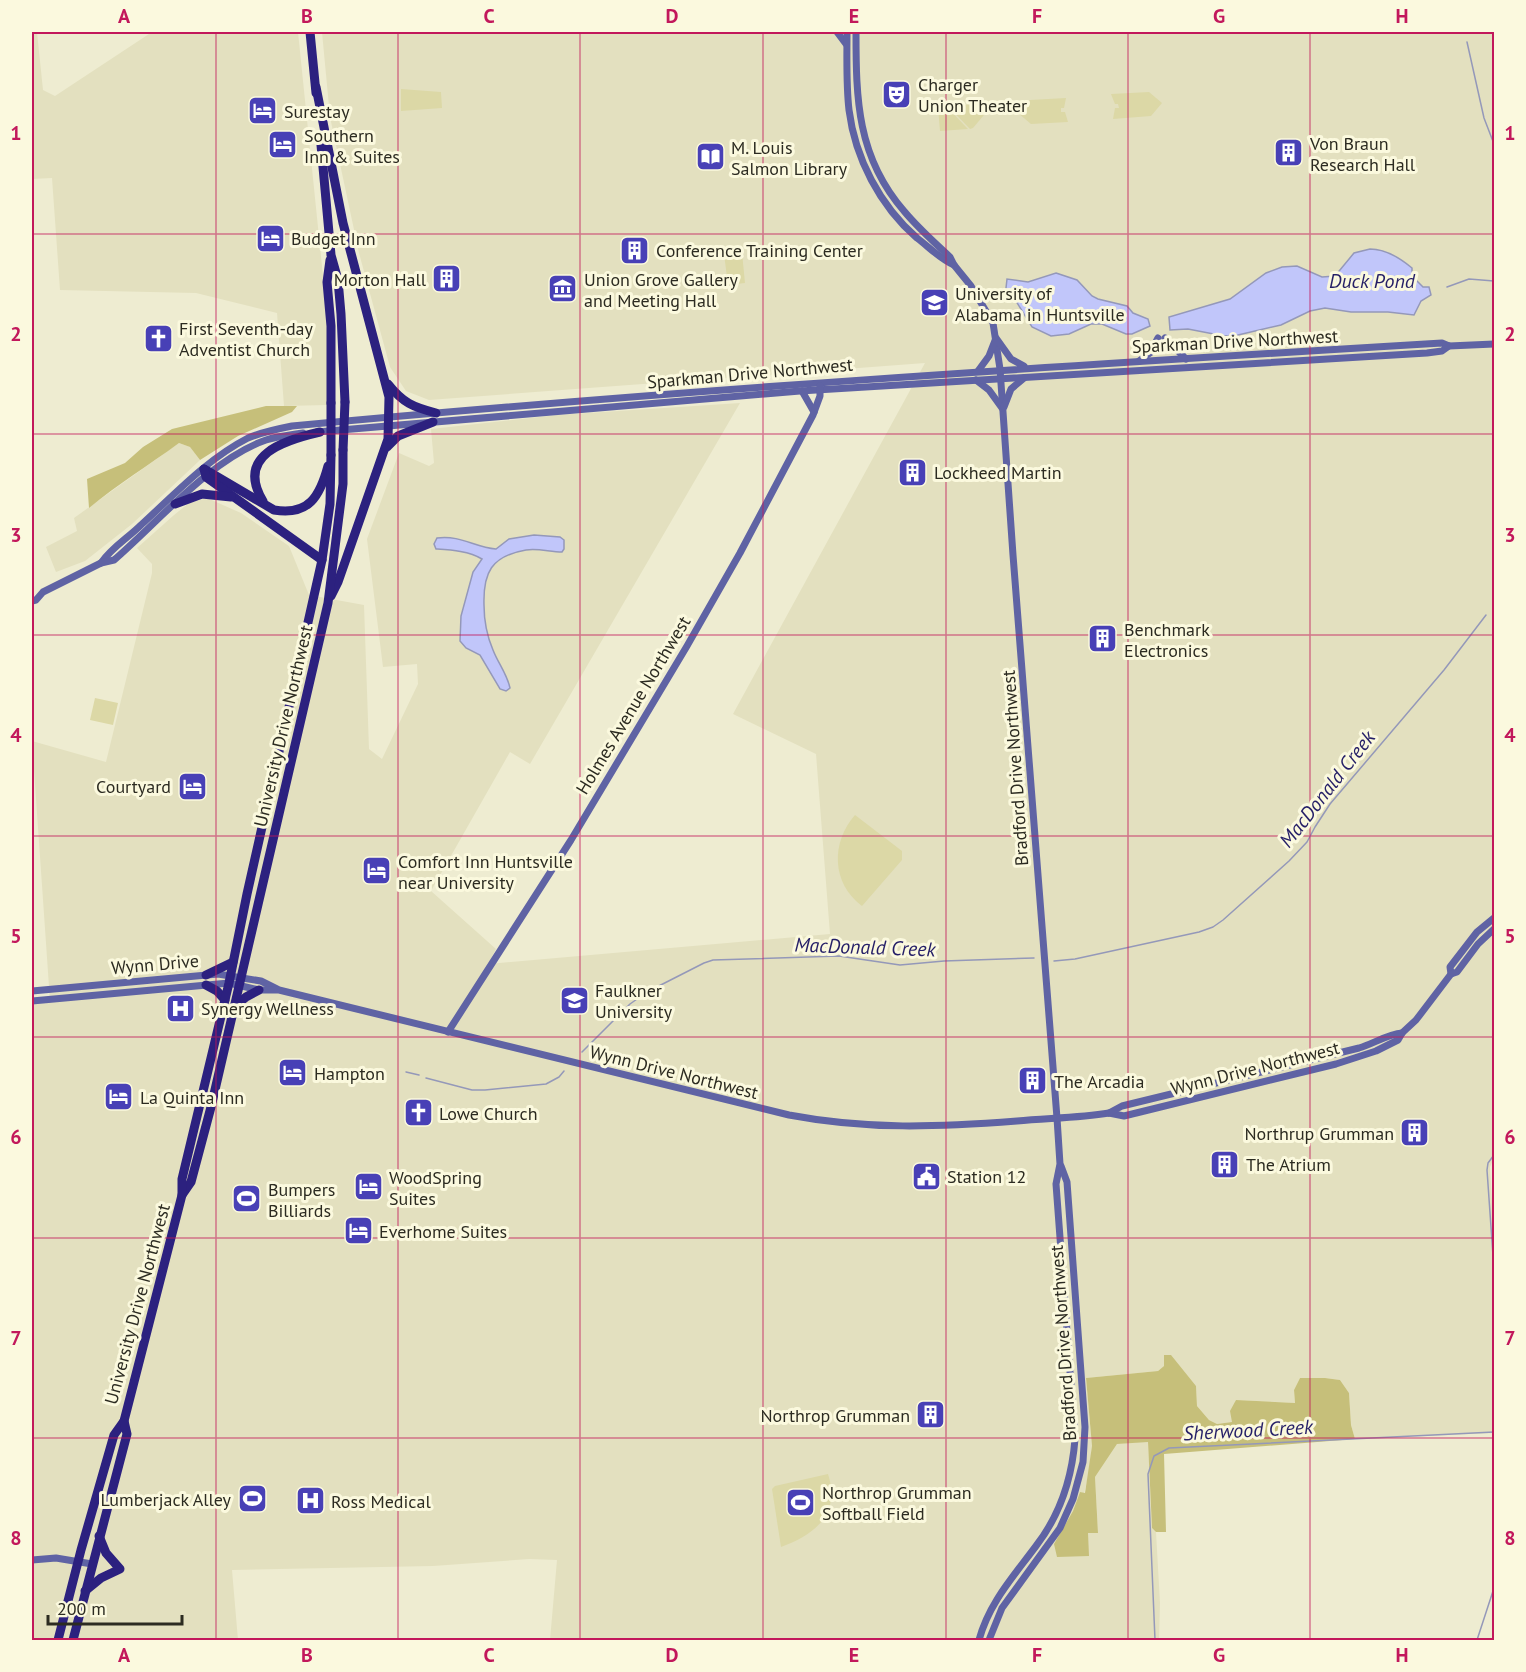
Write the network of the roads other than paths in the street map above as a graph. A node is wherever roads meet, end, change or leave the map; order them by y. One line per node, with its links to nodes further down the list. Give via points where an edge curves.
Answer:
1 (311, 32): 6 (highway, University Drive Northwest)
2 (837, 32): 5 (main road)
3 (847, 32): 5 (main road)
4 (856, 32): 8 (main road, via 858,112 871,158 897,203 950,257)
5 (847, 49): 8 (main road, via 849,112 868,172 890,209 911,232)
6 (316, 87): 7 (highway, University Drive Northwest); 21 (highway, via 344,229)
7 (331, 255): 9 (highway, University Drive Northwest); 15 (highway, University Drive Northwest, via 338,280)
8 (955, 267): 10 (main road, via 993,323)
9 (329, 304): 15 (highway, via 336,310); 31 (highway, University Drive Northwest, bridge)
10 (996, 338): 16 (main road, via 1011,359); 17 (main road); 18 (main road)
11 (1494, 344): 12 (main road, Sparkman Drive Northwest)
12 (1449, 346): 13 (main road, Sparkman Drive Northwest, via 1442,343); 20 (main road, Sparkman Drive Northwest, via 1442,351)
13 (1186, 359): 14 (main road, Sparkman Drive Northwest); 14 (main road, via 1161,338)
14 (1139, 362): 16 (main road, Sparkman Drive Northwest)
15 (345, 364): 41 (highway, University Drive Northwest, bridge, via 343,484)
16 (1026, 367): 17 (main road, Sparkman Drive Northwest)
17 (1000, 369): 18 (main road, Sparkman Drive Northwest); 19 (main road, Bradford Drive Northwest)
18 (978, 371): 23 (main road, Sparkman Drive Northwest)
19 (1001, 378): 20 (main road, Sparkman Drive Northwest); 22 (main road, Sparkman Drive Northwest); 25 (main road, Bradford Drive Northwest)
20 (1024, 378): 25 (main road, via 1011,389)
21 (384, 379): 27 (highway, via 399,398); 28 (highway, via 389,397)
22 (976, 381): 23 (main road, Sparkman Drive Northwest); 25 (main road, via 989,390)
23 (820, 386): 24 (main road, Sparkman Drive Northwest); 26 (main road, Holmes Avenue Northwest); 27 (main road, Sparkman Drive Northwest)
24 (802, 391): 26 (main road); 27 (main road, Sparkman Drive Northwest)
25 (1003, 410): 56 (main road, Bradford Drive Northwest)
26 (814, 412): 55 (main road, Holmes Avenue Northwest, via 687,646 571,840)
27 (434, 418): 28 (main road, Sparkman Drive Northwest); 30 (highway, via 398,436)
28 (388, 422): 29 (main road, Sparkman Drive Northwest); 30 (highway); 32 (main road, Sparkman Drive Northwest, via 271,430 228,450)
29 (320, 432): 32 (main road, Sparkman Drive Northwest, via 266,440); 34 (highway, via 280,444 262,458 254,479)
30 (385, 449): 41 (highway)
31 (332, 455): 34 (highway, via 322,488 308,505 286,512); 36 (highway, University Drive Northwest)
32 (207, 473): 33 (highway); 34 (highway); 35 (main road, Sparkman Drive Northwest); 37 (main road, Sparkman Drive Northwest, via 108,552)
33 (233, 497): 35 (highway, via 202,494); 36 (highway)
34 (265, 503)
35 (175, 504): 37 (main road, Sparkman Drive Northwest, via 114,560)
36 (322, 560): 44 (highway, University Drive Northwest)
37 (101, 563): 38 (main road, Sparkman Drive Northwest)
38 (43, 592): 39 (main road, Sparkman Drive Northwest); 40 (main road, Sparkman Drive Northwest)
39 (32, 593)
40 (32, 601)
41 (327, 603): 48 (highway, University Drive Northwest)
42 (1494, 918): 45 (main road, Wynn Drive Northwest, via 1477,932 1450,967)
43 (1494, 929): 45 (main road, Wynn Drive Northwest)
44 (233, 962): 46 (highway, University Drive Northwest); 47 (highway)
45 (1450, 974): 56 (main road, Wynn Drive Northwest, via 1398,1040 1377,1051 1124,1116 1109,1113)
46 (230, 979): 47 (main road, Wynn Drive); 48 (main road, Wynn Drive); 52 (highway, University Drive Northwest)
47 (206, 980): 51 (main road, Wynn Drive); 52 (highway); 53 (main road, Wynn Drive)
48 (241, 982): 49 (main road, Wynn Drive Northwest); 50 (main road, Wynn Drive, via 261,981); 54 (highway, University Drive Northwest)
49 (259, 990): 50 (main road, Wynn Drive Northwest); 54 (highway)
50 (279, 990): 55 (main road, Wynn Drive Northwest)
51 (32, 991)
52 (225, 1000): 58 (highway, University Drive Northwest, via 182,1179)
53 (32, 1001)
54 (235, 1006): 58 (highway, University Drive Northwest, via 191,1182)
55 (448, 1032): 56 (main road, Wynn Drive Northwest, via 753,1107 839,1124 911,1127)
56 (1057, 1118): 57 (main road, Bradford Drive Northwest)
57 (1060, 1164): 67 (main road, Bradford Drive Northwest, via 1056,1184 1075,1424 1073,1460 1052,1522 993,1604); 68 (main road, Bradford Drive Northwest, via 1067,1182 1085,1427 1083,1462 1060,1528 1002,1608)
58 (182, 1195): 59 (highway, University Drive Northwest)
59 (123, 1421): 60 (highway, University Drive Northwest, via 127,1434); 62 (highway, University Drive Northwest, via 114,1435)
60 (99, 1536): 63 (highway, University Drive Northwest); 64 (highway, via 106,1553 120,1569)
61 (32, 1560): 62 (main road)
62 (78, 1561): 63 (main road); 65 (highway, University Drive Northwest)
63 (92, 1564): 64 (highway, University Drive Northwest)
64 (85, 1591): 66 (highway, University Drive Northwest)
65 (58, 1641)
66 (72, 1641)
67 (979, 1641)
68 (989, 1641)

